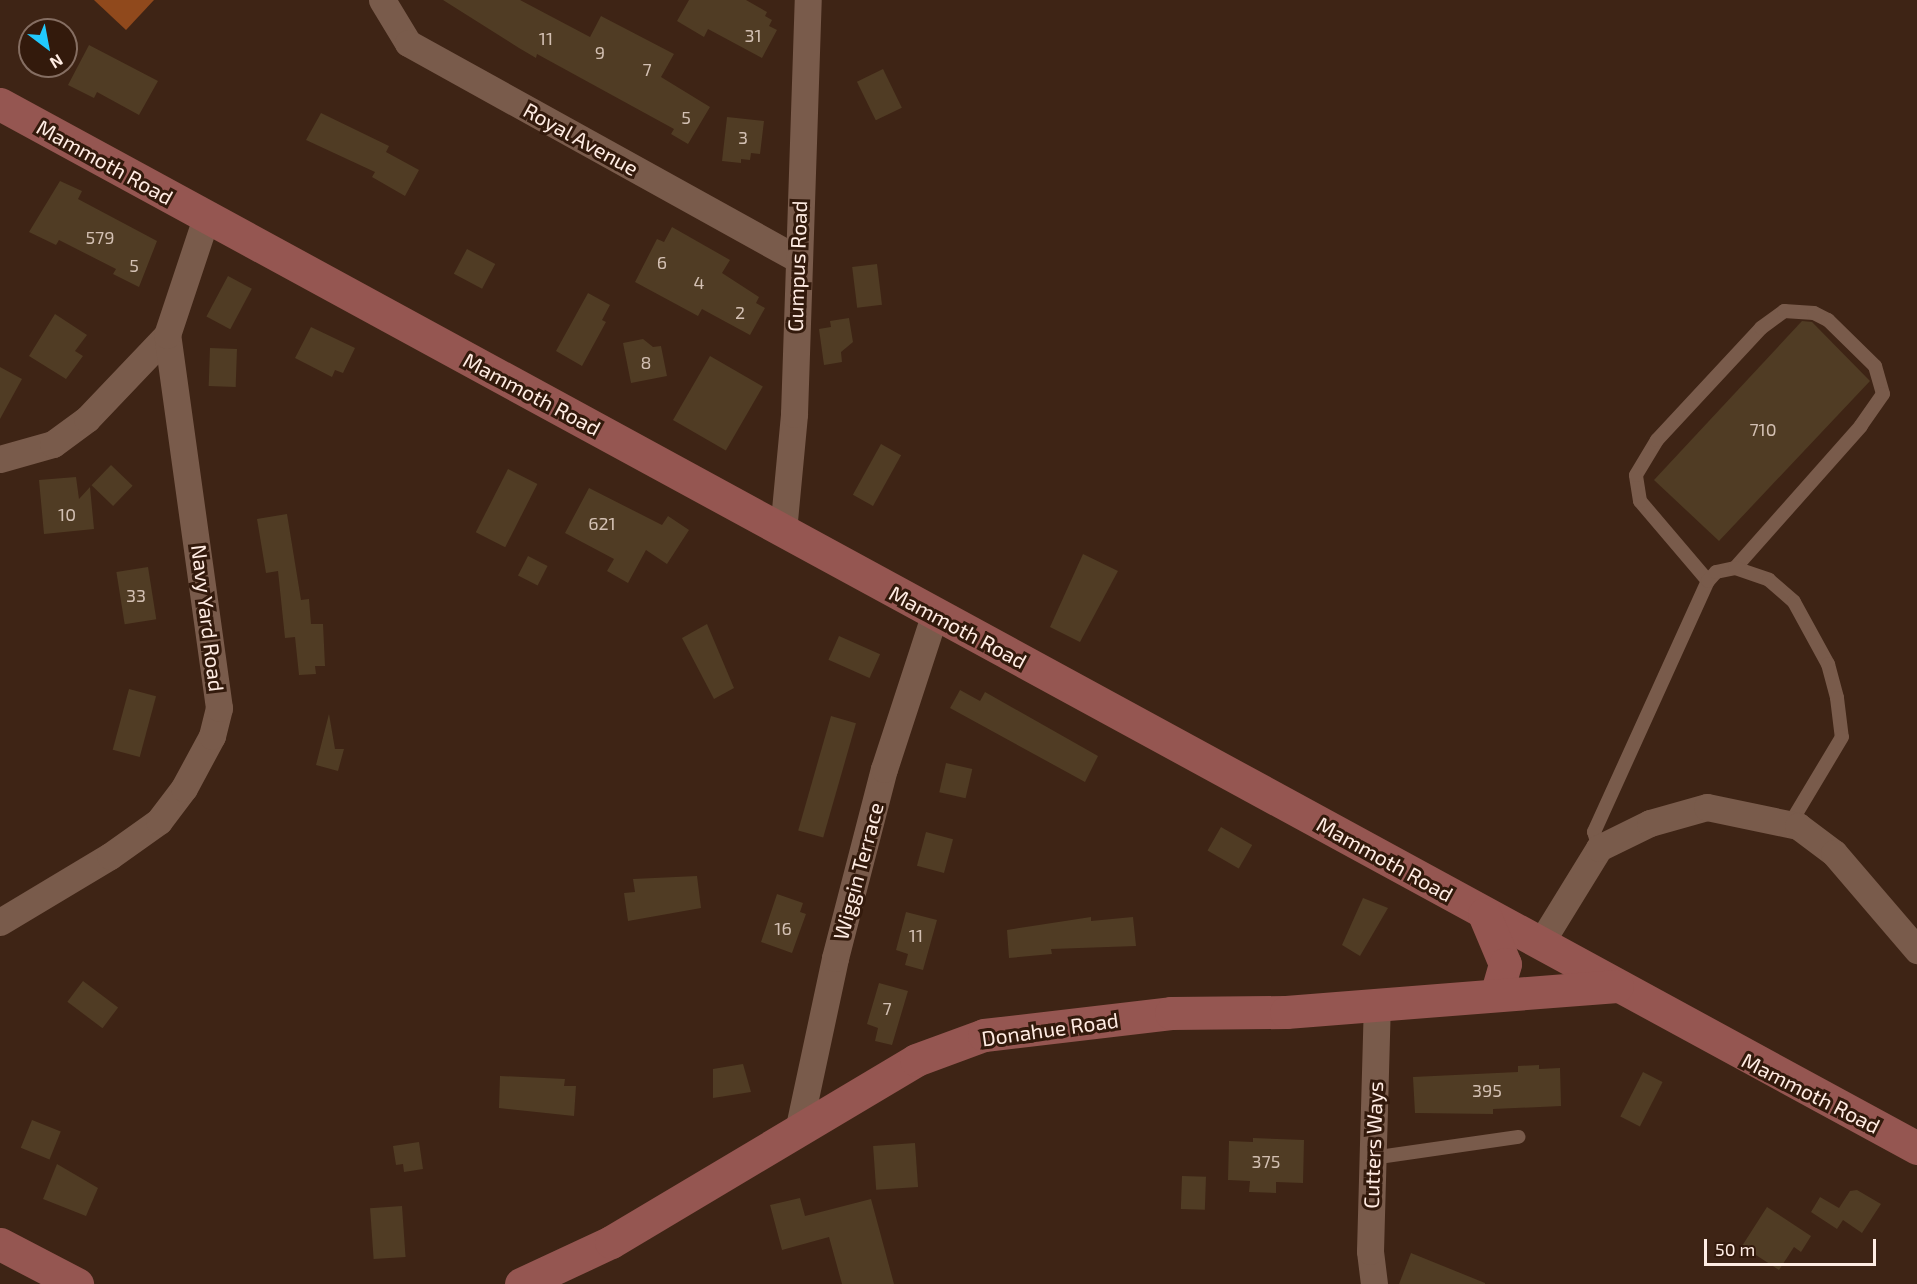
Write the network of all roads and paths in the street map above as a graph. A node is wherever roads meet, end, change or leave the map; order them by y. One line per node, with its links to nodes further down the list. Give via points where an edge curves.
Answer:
1 (382, 0): 5 (street, Royal Avenue, via 408,43)
2 (808, 0): 5 (street, Gumpus Road)
3 (0, 104): 4 (main road, Mammoth Road)
4 (206, 218): 6 (street, Navy Yard Road); 8 (main road, Mammoth Road)
5 (797, 259): 8 (street, Gumpus Road, via 794,414)
6 (167, 335): 7 (street, via 87,419 53,444); 15 (street, Navy Yard Road, via 219,708 212,736 184,788 159,821 110,856)
7 (0, 459)
8 (783, 531): 11 (main road, Mammoth Road)
9 (1735, 568): 10 (lane, via 1716,572); 10 (lane, via 1861,426 1883,394 1875,366 1828,320 1814,313 1784,310 1761,328 1657,440 1636,475 1640,501); 12 (lane, via 1769,580 1794,602 1828,664 1837,698 1842,737)
10 (1708, 582): 13 (lane, via 1594,832)
11 (934, 616): 14 (main road, Mammoth Road, via 1086,693); 21 (street, Wiggin Terrace, via 884,769 835,958)
12 (1790, 824): 13 (street, via 1707,807 1650,823); 17 (street, via 1834,853)
13 (1599, 848): 16 (street)
14 (1484, 914): 16 (main road, Mammoth Road); 19 (main road, via 1505,964)
15 (0, 922)
16 (1539, 944): 18 (main road, Mammoth Road)
17 (1917, 950)
18 (1617, 986): 19 (main road, Donahue Road); 23 (main road, Mammoth Road)
19 (1497, 992): 20 (main road, Donahue Road)
20 (1377, 1005): 21 (main road, Donahue Road, via 1171,1013 984,1035 916,1060); 24 (street, Cutters Ways)
21 (798, 1131): 27 (main road, Donahue Road, via 611,1242)
22 (1518, 1137): 24 (lane)
23 (1917, 1148)
24 (1372, 1158): 28 (street, Cutters Ways)
25 (0, 1244): 26 (main road)
26 (77, 1284)
27 (521, 1284)
28 (1374, 1284)

